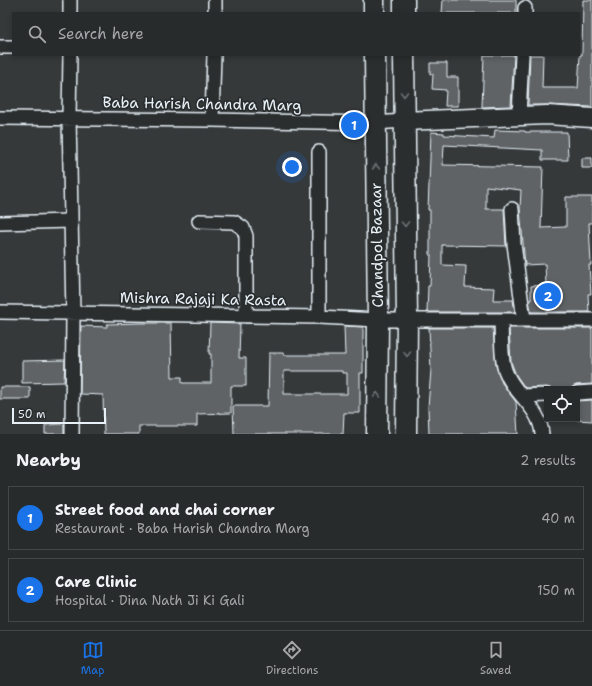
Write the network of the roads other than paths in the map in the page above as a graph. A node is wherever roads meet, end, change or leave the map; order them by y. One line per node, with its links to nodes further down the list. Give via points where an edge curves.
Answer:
1 (70, 0): 5 (street)
2 (215, 0): 6 (street)
3 (374, 0): 7 (main road)
4 (404, 0): 8 (main road)
5 (70, 12)
6 (215, 12)
7 (374, 12)
8 (404, 12)
9 (0, 47): 10 (street)
10 (12, 47)
11 (70, 56): 18 (street)
12 (214, 56): 20 (street)
13 (375, 56): 22 (main road, Chandpol Bazaar)
14 (404, 56): 21 (main road, Chandpol Bazaar, one-way to 21)
15 (522, 56): 16 (street)
16 (519, 116): 19 (street); 21 (street)
17 (0, 118): 18 (street, Baba Harish Chandra Marg)
18 (69, 118): 20 (street, Baba Harish Chandra Marg); 25 (street)
19 (592, 118)
20 (212, 120): 22 (street, Baba Harish Chandra Marg)
21 (404, 121): 22 (street, Baba Harish Chandra Marg); 32 (main road, Chandpol Bazaar, one-way to 32)
22 (375, 123): 33 (main road, Chandpol Bazaar, one-way to 22)
23 (319, 152): 31 (street)
24 (512, 209): 35 (street)
25 (71, 221): 27 (street); 29 (street)
26 (199, 221): 30 (street, via 234,222 243,228 246,243)
27 (0, 223)
28 (0, 312): 29 (street, Mishra Rajaji Ka Rasta)
29 (73, 314): 30 (street, Mishra Rajaji Ka Rasta); 41 (street)
30 (246, 316): 31 (street, Mishra Rajaji Ka Rasta)
31 (319, 317): 33 (street, Mishra Rajaji Ka Rasta)
32 (406, 319): 33 (street, Mishra Rajaji Ka Rasta); 34 (street, Mishra Rajaji Ka Rasta); 43 (main road, Chandpol Bazaar, one-way to 43)
33 (378, 320): 42 (main road, Chandpol Bazaar, one-way to 33)
34 (502, 320): 35 (street, Mishra Rajaji Ka Rasta); 40 (street, via 505,369 512,384)
35 (524, 320): 36 (street, Mishra Rajaji Ka Rasta)
36 (592, 320)
37 (592, 392): 38 (street)
38 (580, 393)
39 (544, 395): 40 (street)
40 (522, 396): 44 (street, via 539,420)
41 (72, 434)
42 (377, 434)
43 (406, 434)
44 (542, 434)

